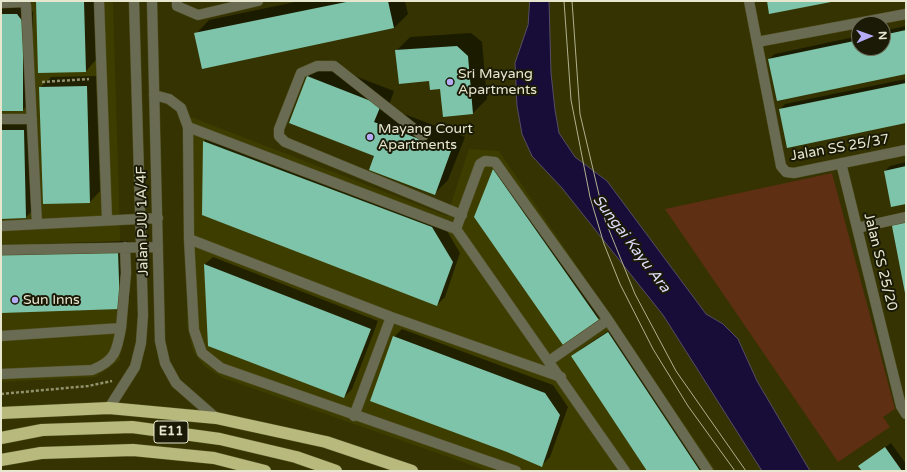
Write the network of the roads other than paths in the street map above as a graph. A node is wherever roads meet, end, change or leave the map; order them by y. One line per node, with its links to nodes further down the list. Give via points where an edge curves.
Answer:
1 (99, 1): 21 (street)
2 (134, 1): 20 (street, Jalan PJU 1A/4F)
3 (152, 1): 10 (street, Jalan PJU 1A/4F)
4 (177, 1): 5 (street, via 177,6 198,14)
5 (258, 1)
6 (749, 1): 9 (street)
7 (1, 3): 11 (street, via 23,2 26,5)
8 (906, 14): 9 (street)
9 (757, 42): 16 (street, Jalan SS 25/37, via 781,166 786,172 794,173)
10 (154, 95): 13 (street, via 169,99 181,108); 19 (street, Jalan PJU 1A/4F)
11 (32, 118): 12 (street); 22 (street)
12 (1, 119)
13 (188, 127): 25 (street); 26 (street)
14 (423, 136): 17 (street, via 334,66 318,66 301,73 279,129 279,136 285,142)
15 (906, 150): 16 (street, Jalan SS 25/37)
16 (841, 163): 24 (street, Jalan SS 25/20)
17 (462, 215): 25 (street); 32 (street, via 480,164 488,160 496,163)
18 (906, 217): 24 (street)
19 (158, 218): 20 (street); 29 (street, Jalan PJU 1A/4F)
20 (140, 219): 21 (street); 28 (street, Jalan PJU 1A/4F)
21 (107, 220): 22 (street)
22 (37, 224): 23 (street)
23 (1, 226)
24 (857, 228): 40 (street, Jalan SS 25/20, via 901,406)
25 (456, 229): 35 (street)
26 (189, 239): 31 (street); 41 (street, via 194,330 202,353 221,368)
27 (125, 247): 28 (street); 30 (street); 33 (street, via 126,273)
28 (141, 247): 29 (street); 38 (street, Jalan PJU 1A/4F, via 144,314 141,342 135,367)
29 (158, 247): 42 (street, Jalan PJU 1A/4F, via 160,341 165,363 176,383)
30 (1, 250)
31 (391, 316): 37 (street); 41 (street)
32 (608, 320): 35 (street); 50 (street)
33 (121, 328): 34 (street); 36 (street, via 117,349 103,366 92,370)
34 (1, 336)
35 (549, 361): 37 (street)
36 (1, 374)
37 (561, 377): 49 (street)
38 (109, 408): 39 (highway); 42 (highway)
39 (1, 413)
40 (906, 414)
41 (354, 416): 48 (street)
42 (216, 418): 47 (highway, via 326,442)
43 (1, 438): 46 (highway, E11, via 42,430 132,427 220,439 296,457)
44 (1, 460): 45 (highway, E11, via 40,453 133,450 214,458)
45 (265, 471)
46 (336, 471)
47 (412, 471)
48 (516, 471)
49 (625, 471)
50 (708, 471)

